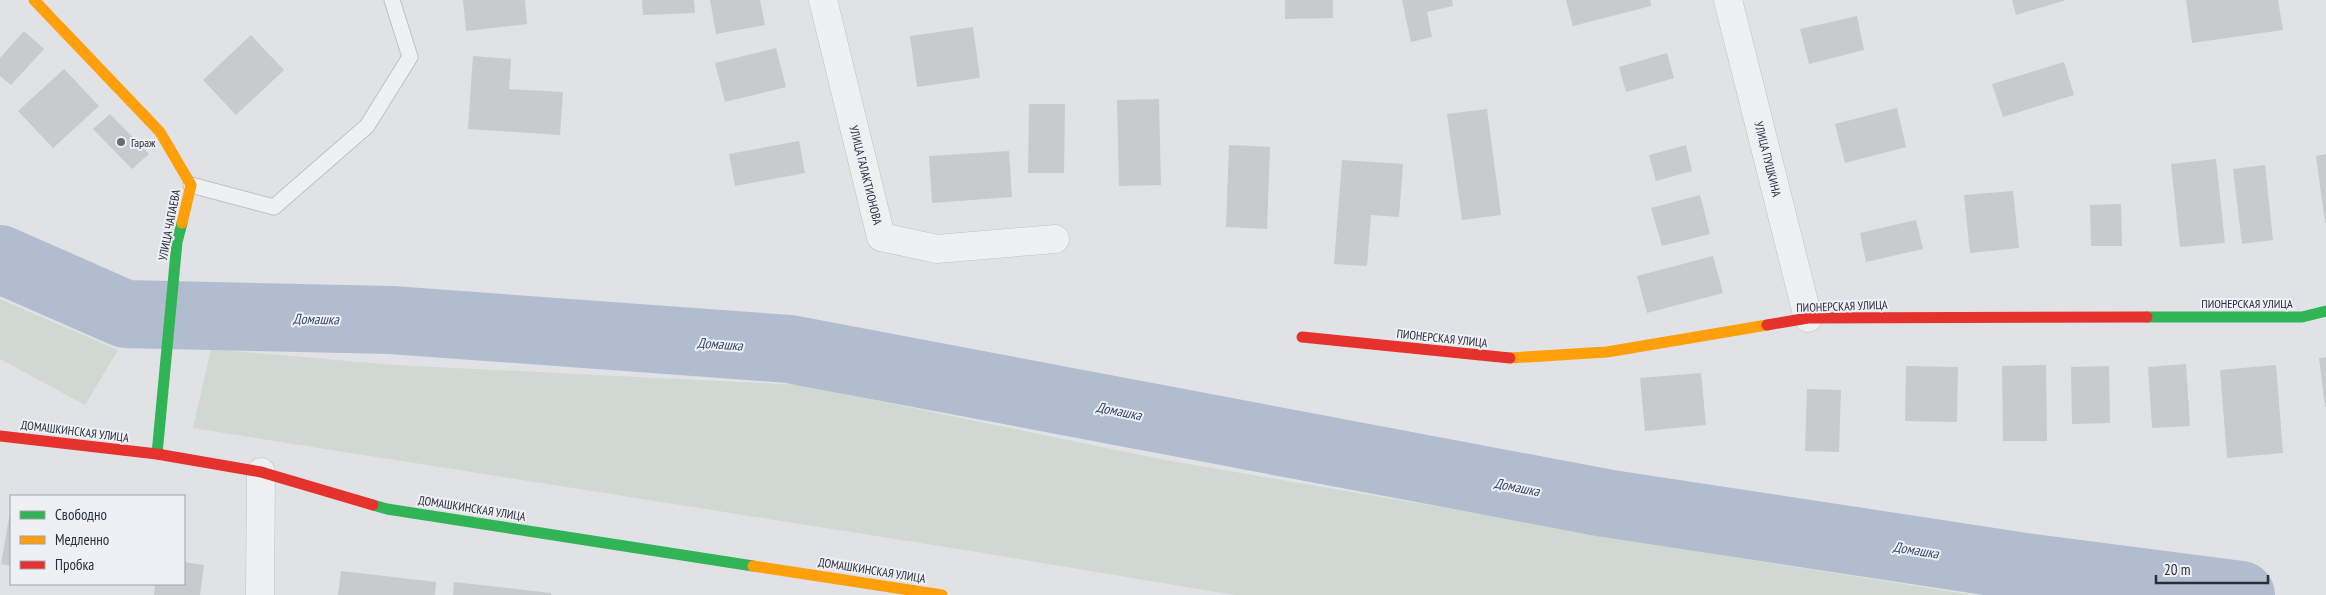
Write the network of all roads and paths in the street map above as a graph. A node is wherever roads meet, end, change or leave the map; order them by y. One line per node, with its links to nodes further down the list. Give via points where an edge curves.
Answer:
1 (34, 0): 5 (street, УЛИЦА ЧАПАЕВА, via 160,132)
2 (392, 0): 5 (lane, via 410,57 367,126 274,207)
3 (823, 0): 6 (street, УЛИЦА ГАЛАКТИОНОВА, via 881,237 937,249)
4 (1728, 0): 8 (street, УЛИЦА ПУШКИНА)
5 (191, 185): 11 (street, УЛИЦА ЧАПАЕВА, via 177,242)
6 (1055, 239)
7 (2326, 311): 8 (street, ПИОНЕРСКАЯ УЛИЦА, via 2302,317)
8 (1808, 318): 9 (street, ПИОНЕРСКАЯ УЛИЦА, via 1607,352 1502,359)
9 (1302, 337)
10 (0, 436): 11 (street, ДОМАШКИНСКАЯ УЛИЦА)
11 (157, 454): 12 (street, ДОМАШКИНСКАЯ УЛИЦА)
12 (261, 472): 13 (street); 14 (street, ДОМАШКИНСКАЯ УЛИЦА, via 387,509)
13 (260, 595)
14 (942, 595)

